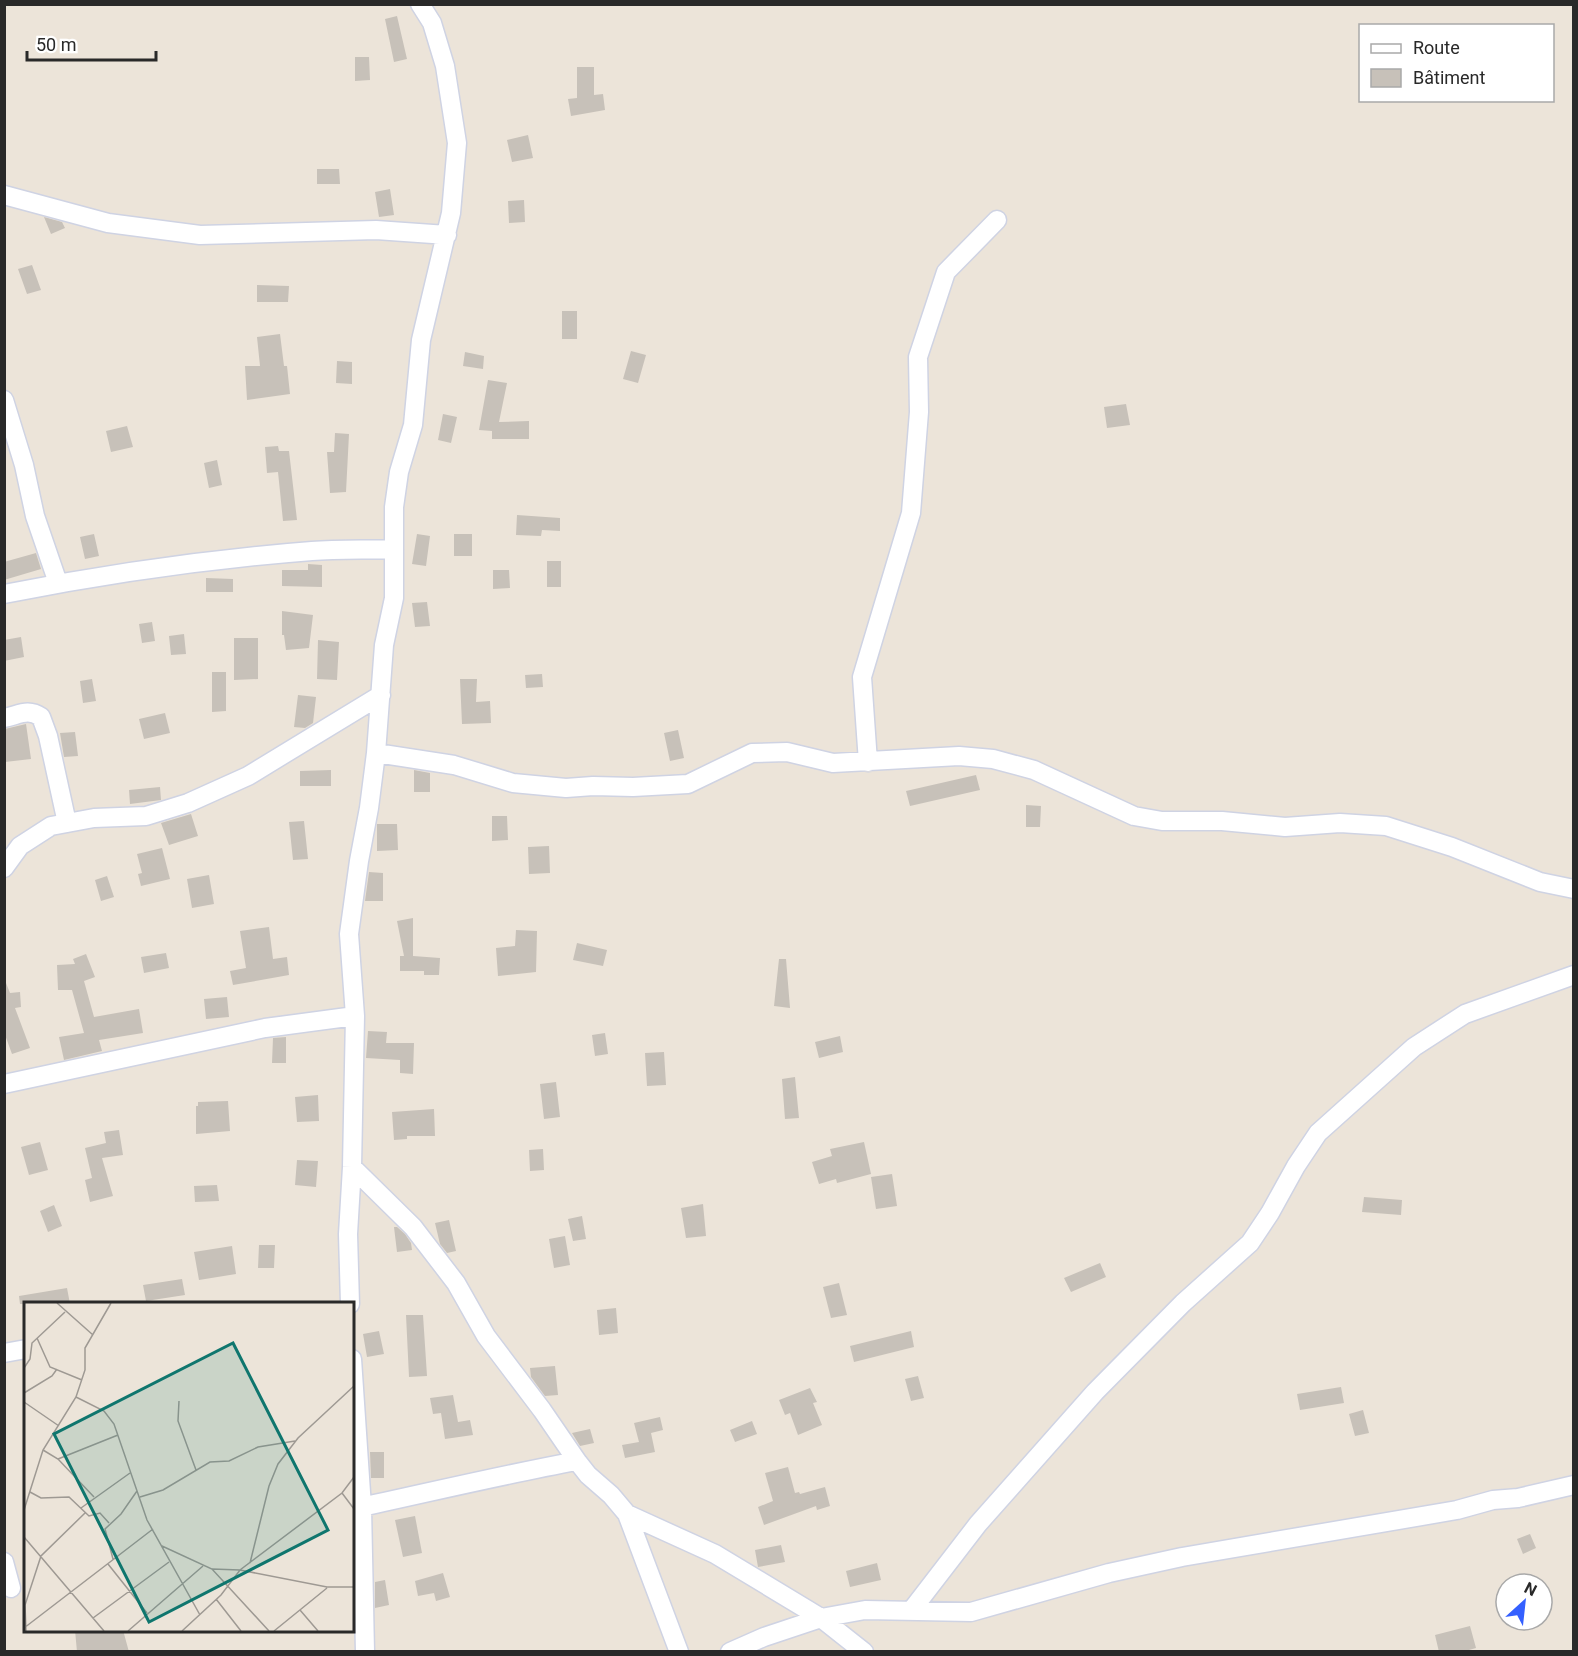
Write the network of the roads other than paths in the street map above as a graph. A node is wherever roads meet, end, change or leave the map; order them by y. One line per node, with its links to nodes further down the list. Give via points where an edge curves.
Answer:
1 (420, 4): 4 (street, via 432,23 445,66 457,142)
2 (4, 195): 4 (street, via 108,223 200,235 376,230)
3 (997, 220): 12 (street, via 946,272 918,357 919,412 911,513 862,677)
4 (447, 235): 6 (street, via 421,340 413,425 399,472 394,507)
5 (4, 400): 7 (street, via 35,516)
6 (394, 549): 7 (street, via 314,551); 9 (street, via 394,598 384,645)
7 (58, 583): 8 (street)
8 (4, 594)
9 (381, 695): 11 (street); 13 (street, via 248,776 188,803 146,816 93,818)
10 (4, 718): 13 (street, via 24,712 41,717)
11 (376, 753): 12 (street, via 454,765 513,783 566,788 688,784 752,753 787,752 833,763); 17 (street, via 349,934)
12 (868, 762): 15 (street, via 959,756 993,759 1034,770 1134,816 1162,820 1285,827 1340,823 1386,826 1540,882)
13 (66, 824): 14 (street, via 51,826 20,846)
14 (4, 868)
15 (1574, 889)
16 (1574, 975): 30 (street, via 1465,1014 1414,1047 1318,1133 1250,1243 1183,1303 1095,1392 978,1524)
17 (355, 1016): 18 (street, via 265,1028); 19 (street)
18 (4, 1084)
19 (352, 1167): 20 (street); 24 (street, via 413,1227 456,1283 486,1336)
20 (350, 1302)
21 (24, 1349): 22 (street)
22 (4, 1353)
23 (354, 1419): 26 (street)
24 (576, 1461): 26 (street); 27 (street)
25 (1574, 1485): 30 (street, via 1457,1510 1182,1557 971,1612)
26 (357, 1508): 32 (street)
27 (627, 1514): 31 (street, via 715,1554); 33 (street)
28 (4, 1562): 29 (street)
29 (14, 1588)
30 (912, 1611): 31 (street, via 865,1610)
31 (821, 1618): 34 (street); 35 (street)
32 (365, 1652)
33 (678, 1652)
34 (730, 1652)
35 (864, 1652)

